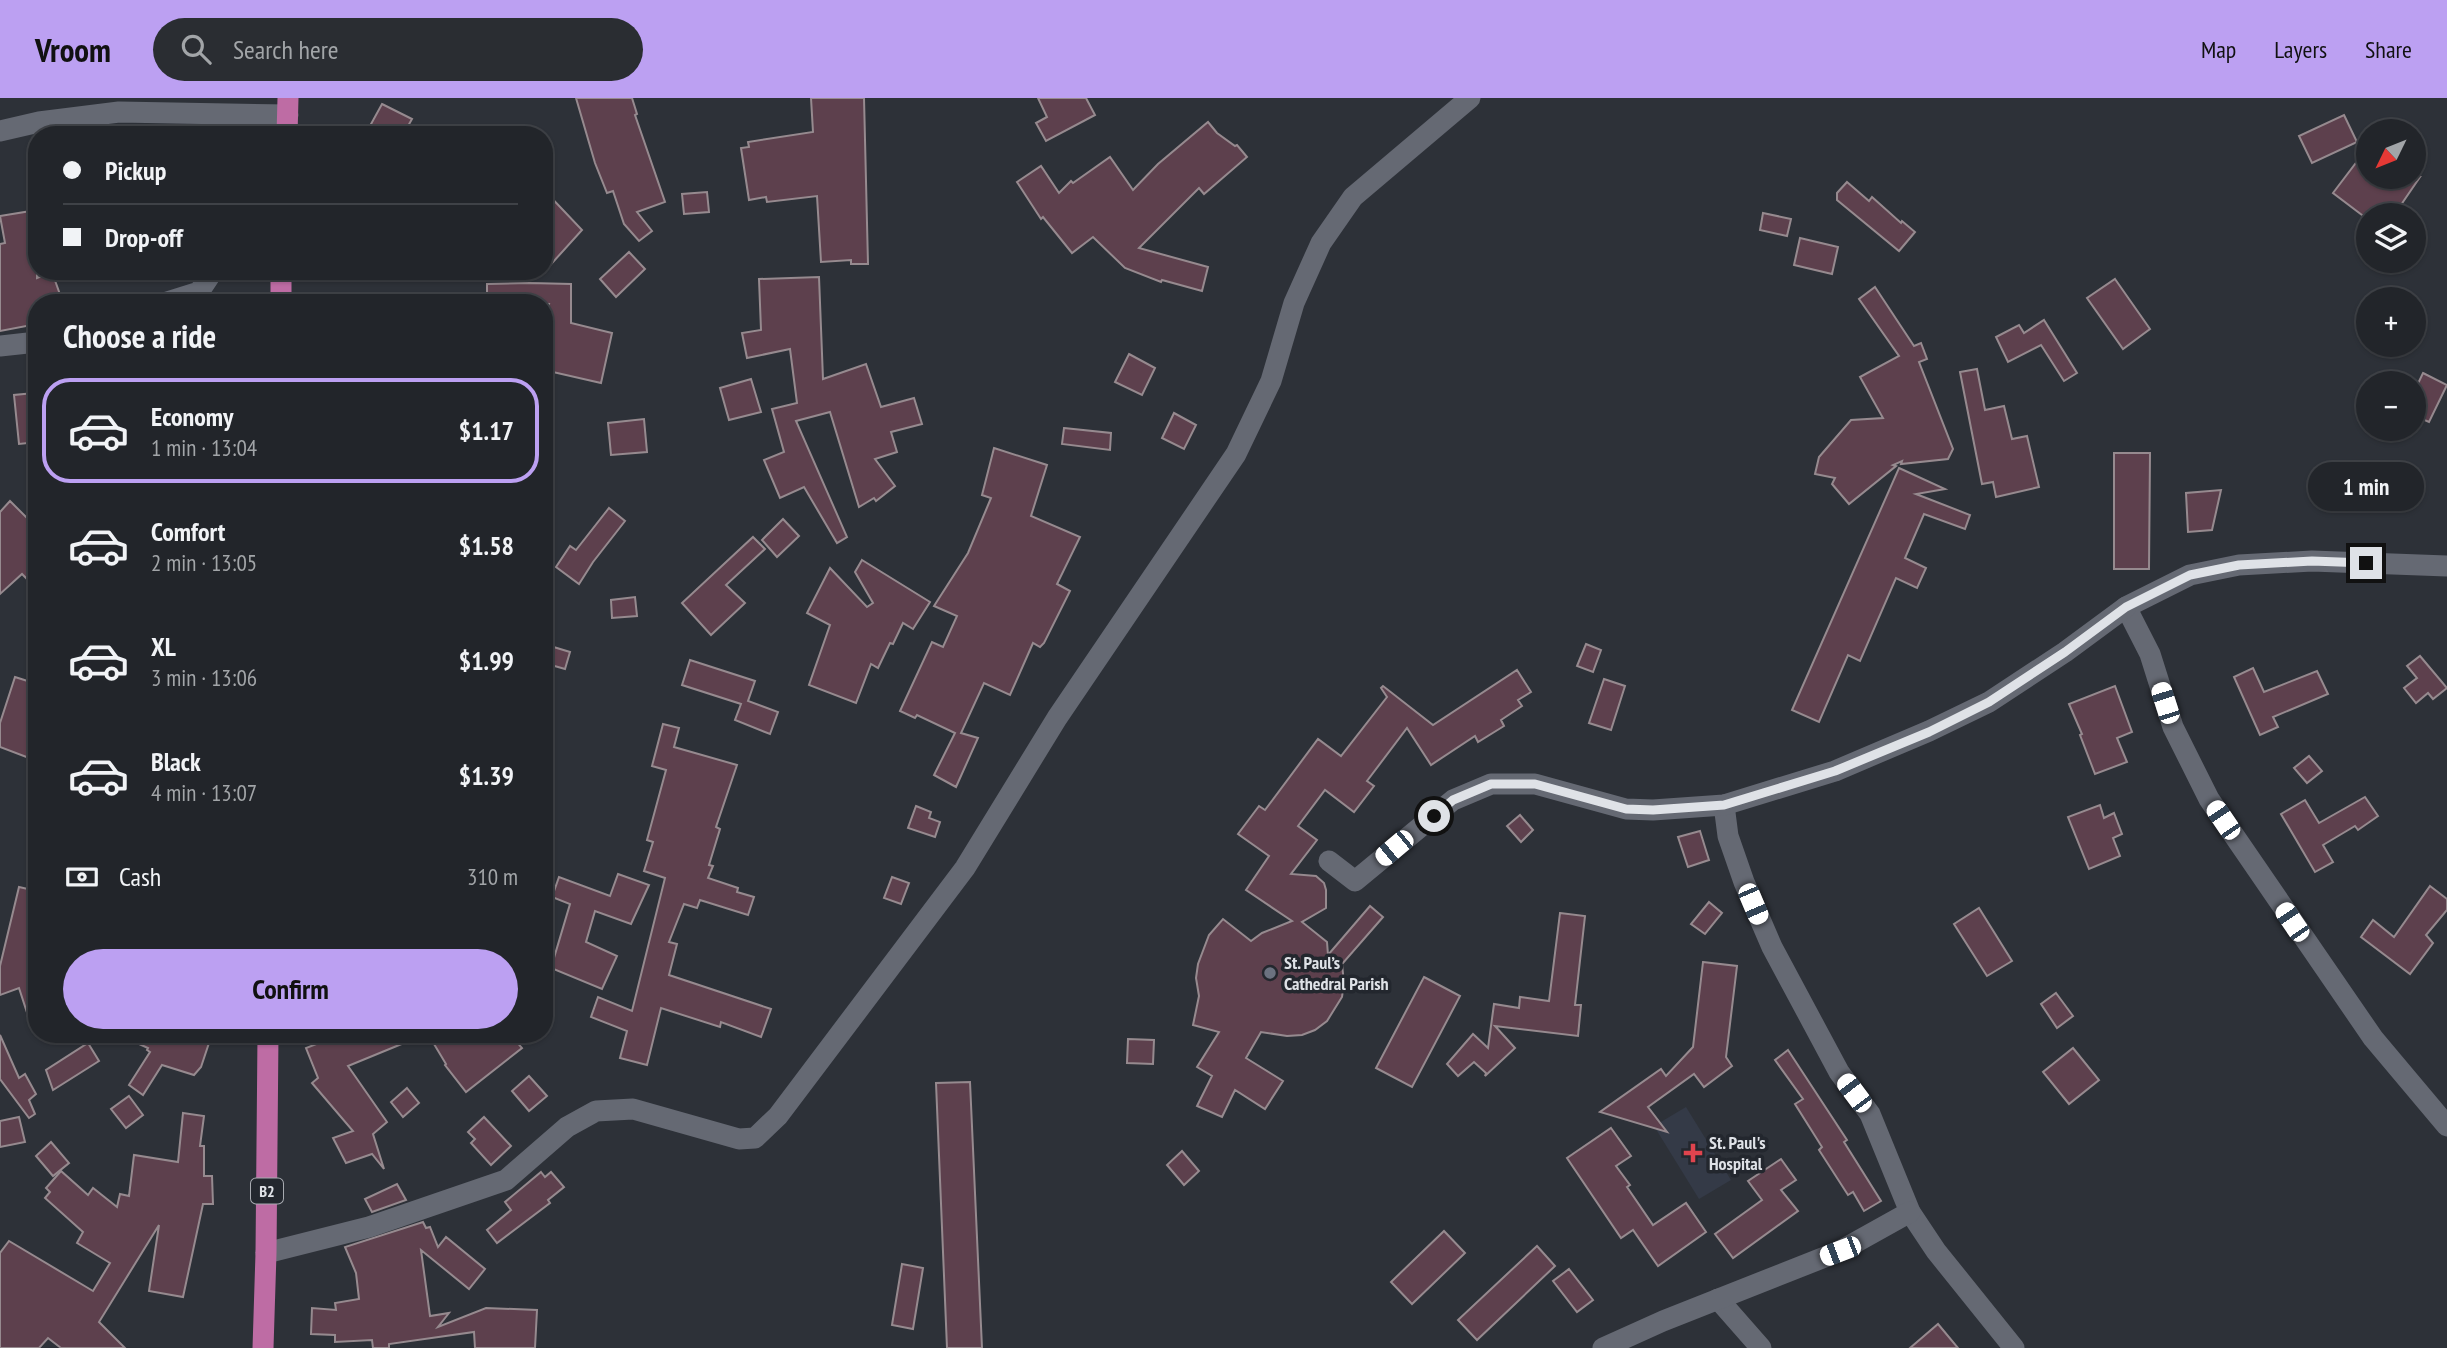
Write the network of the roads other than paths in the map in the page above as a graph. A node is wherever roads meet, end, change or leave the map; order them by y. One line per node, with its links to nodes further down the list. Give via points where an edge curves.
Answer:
1 (1470, 98): 16 (street, via 1353,197 1321,243 1294,303 1271,381 1236,454 1057,718 965,869 778,1116 755,1138 739,1139 633,1109 596,1111 567,1127 506,1180 369,1227)
2 (174, 105): 3 (street); 4 (street)
3 (288, 116)
4 (0, 131)
5 (207, 280): 6 (street)
6 (192, 294)
7 (28, 343): 8 (street)
8 (0, 346)
9 (2447, 566): 10 (street, via 2312,561 2239,565 2190,575)
10 (2126, 607): 11 (street, via 1989,702 1929,732 1835,771); 14 (street, via 2150,654 2173,727 2209,799 2373,1038)
11 (1724, 805): 12 (street, via 1626,809 1535,784 1491,784 1453,800 1355,881); 15 (street, via 1728,836 1772,947 1839,1072 1870,1114)
12 (1329, 862)
13 (268, 1043): 16 (highway, B2)
14 (2447, 1126)
15 (1910, 1212): 17 (street, via 1840,1251); 21 (street)
16 (266, 1253): 18 (highway, B2)
17 (1718, 1299): 19 (street); 20 (street)
18 (263, 1348)
19 (1603, 1348)
20 (1761, 1348)
21 (2014, 1348)

